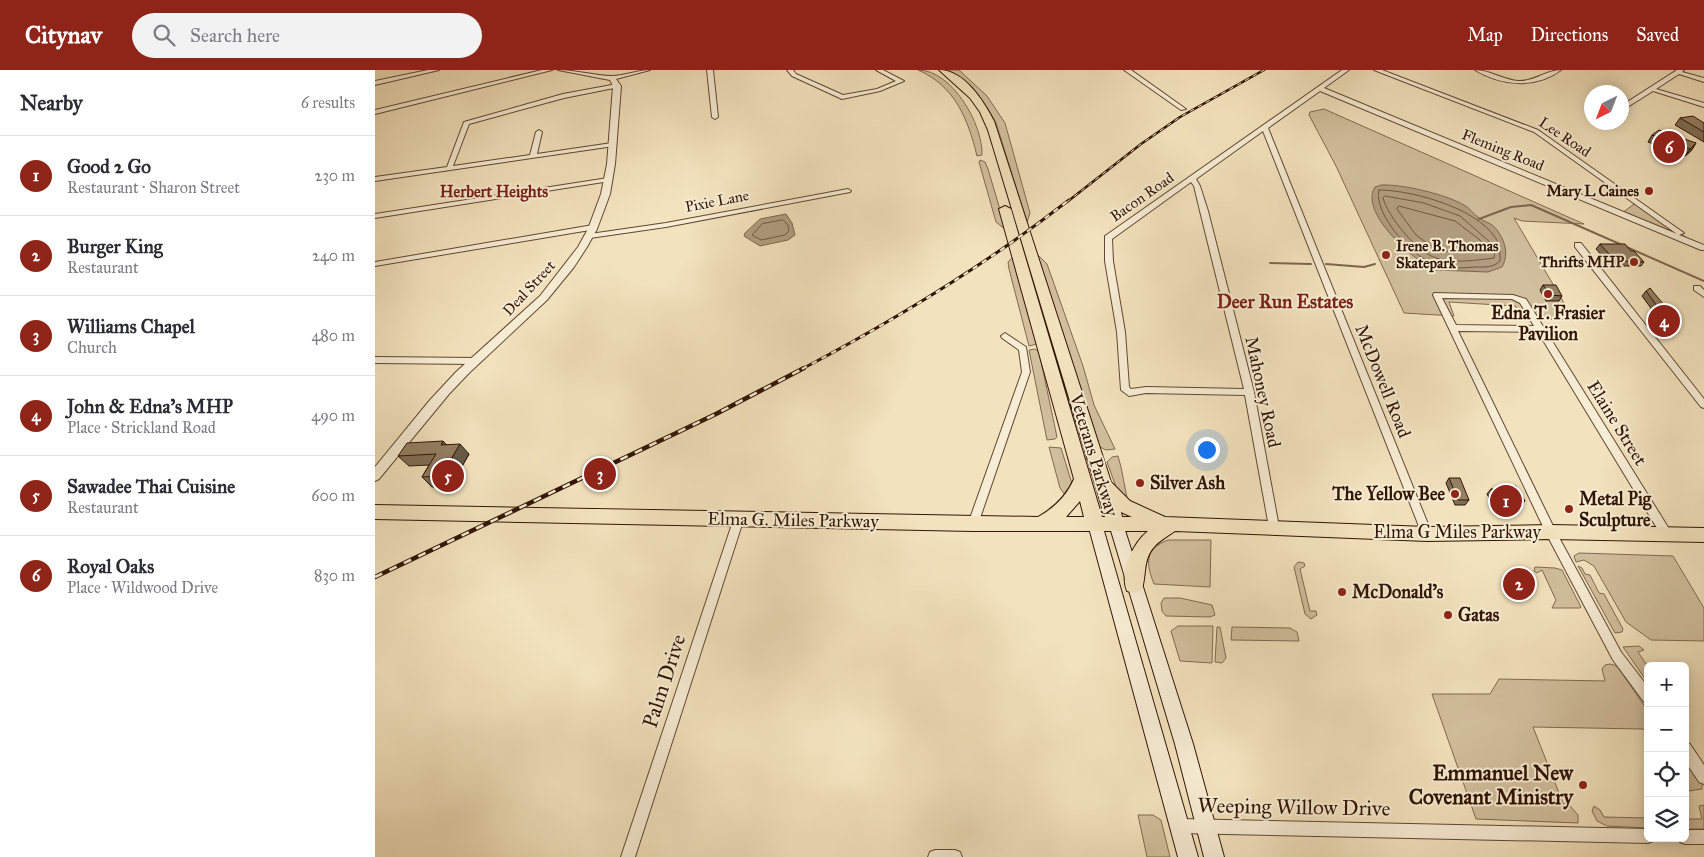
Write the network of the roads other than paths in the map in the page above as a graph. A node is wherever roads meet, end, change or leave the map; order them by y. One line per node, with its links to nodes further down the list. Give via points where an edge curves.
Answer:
1 (435, 70): 19 (street)
2 (549, 70): 25 (street)
3 (561, 70): 18 (street)
4 (647, 70): 16 (street)
5 (710, 70): 26 (street)
6 (790, 70): 7 (street, via 838,96 878,90 901,81)
7 (879, 70)
8 (932, 70): 52 (main road, Veterans Parkway, via 959,91 977,117)
9 (943, 70): 53 (main road, Veterans Parkway, via 968,89 987,116)
10 (1127, 70): 24 (street)
11 (1346, 70): 20 (street, Bacon Road)
12 (1377, 70): 38 (street, Lee Road, via 1536,131)
13 (1478, 70): 14 (street, via 1529,84)
14 (1558, 70)
15 (1680, 71): 17 (street); 21 (street)
16 (634, 72): 18 (street)
17 (1704, 80)
18 (614, 82): 29 (street, Deal Street); 31 (street, via 466,123)
19 (375, 84)
20 (1319, 88): 27 (street, Bacon Road); 38 (street, Fleming Road)
21 (1652, 89): 22 (street); 23 (street)
22 (1629, 104)
23 (1704, 105)
24 (1183, 109)
25 (375, 112)
26 (715, 116)
27 (1265, 128): 32 (street, Bacon Road); 64 (street, McDowell Road)
28 (539, 132): 30 (street)
29 (612, 145): 30 (street); 34 (street, Deal Street)
30 (533, 156): 31 (street)
31 (449, 169): 33 (street)
32 (1192, 179): 49 (street, Mahoney Road, via 1197,186); 49 (street, Bacon Road, via 1108,238 1121,332 1124,388 1129,393 1146,390)
33 (375, 180)
34 (608, 180): 36 (street); 37 (street, Deal Street, via 602,208)
35 (848, 191): 37 (street, Pixie Lane, via 666,225)
36 (375, 216)
37 (591, 232): 41 (street, Pixie Lane); 48 (street, Deal Street, via 566,272 546,296)
38 (1695, 244): 40 (street, Fleming Road)
39 (1578, 245): 50 (street)
40 (1704, 248)
41 (375, 264)
42 (1697, 288): 43 (street)
43 (1704, 295)
44 (1453, 328): 45 (street); 45 (street, Elaine Street, via 1437,298 1438,294 1516,298 1525,304); 63 (street)
45 (1540, 329): 65 (street, Elaine Street)
46 (1005, 336): 56 (street, via 1023,348 1026,372)
47 (375, 360): 48 (street)
48 (476, 361): 51 (street, Deal Street, via 455,379)
49 (1249, 392): 62 (street, Mahoney Road)
50 (1704, 405)
51 (375, 476)
52 (1081, 480): 57 (main road, via 1067,507); 58 (main road, Veterans Parkway)
53 (1103, 483): 59 (main road, Veterans Parkway); 60 (main road, via 1131,510)
54 (375, 512): 55 (main road, Elma G. Miles Parkway)
55 (739, 518): 56 (main road, Elma G. Miles Parkway); 76 (street, Palm Drive)
56 (973, 524): 57 (main road, Elma G. Miles Parkway)
57 (1039, 524): 58 (main road, Elma G. Miles Parkway)
58 (1095, 524): 59 (main road, Elma G. Miles Parkway); 71 (main road, Veterans Parkway)
59 (1116, 524): 60 (main road, Elma G. Miles Parkway); 67 (main road, Veterans Parkway)
60 (1172, 524): 61 (main road, Elma G. Miles Parkway); 67 (main road, via 1142,546 1137,555)
61 (1210, 525): 62 (main road, Elma G Miles Parkway)
62 (1274, 527): 64 (main road, Elma G Miles Parkway)
63 (1551, 532): 64 (main road, Elma G Miles Parkway); 65 (main road, Elma G Miles Parkway); 68 (street, via 1617,656)
64 (1427, 534)
65 (1667, 535): 66 (main road, Elma G Miles Parkway)
66 (1704, 535)
67 (1134, 585): 72 (main road, Veterans Parkway)
68 (1644, 693)
69 (1687, 752): 70 (street)
70 (1704, 777)
71 (1180, 826): 72 (street, Weeping Willow Drive); 79 (main road, Veterans Parkway)
72 (1207, 826): 73 (street, Weeping Willow Drive); 80 (main road, Veterans Parkway)
73 (1644, 836)
74 (1689, 837): 75 (street)
75 (1704, 837)
76 (628, 857)
77 (935, 857): 78 (street)
78 (955, 857)
79 (1187, 857)
80 (1214, 857)

